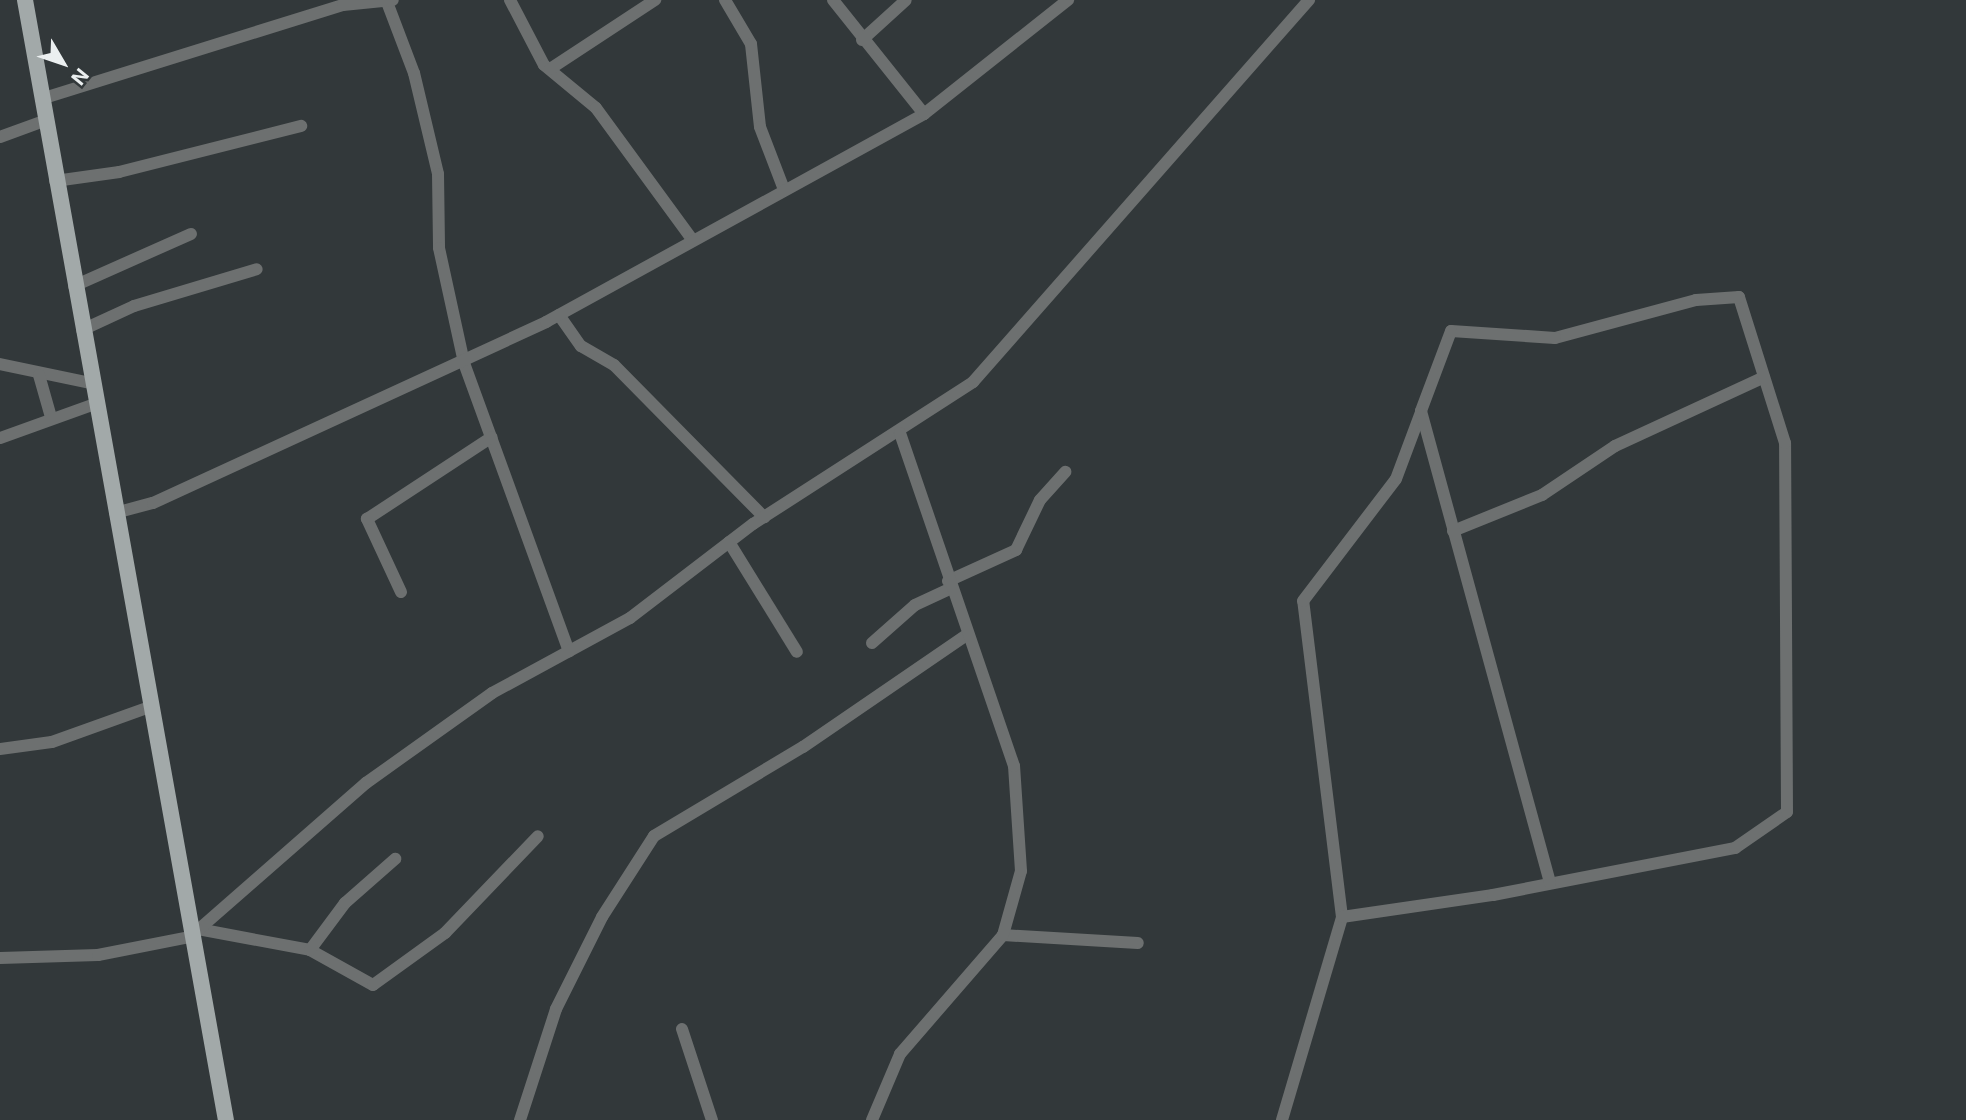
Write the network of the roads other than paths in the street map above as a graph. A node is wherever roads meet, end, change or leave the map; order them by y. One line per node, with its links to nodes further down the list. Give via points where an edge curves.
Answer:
1 (25, 0): 12 (main road)
2 (510, 0): 11 (street)
3 (655, 0): 11 (street)
4 (724, 0): 18 (street, via 751,44 760,127)
5 (833, 0): 10 (street)
6 (906, 0): 10 (street)
7 (1068, 0): 13 (street)
8 (1309, 0): 33 (street, via 973,382)
9 (391, 1): 12 (street, via 342,5); 25 (street, via 438,174 439,248)
10 (862, 40): 13 (street)
11 (550, 69): 20 (street, via 596,108)
12 (41, 99): 14 (main road)
13 (924, 114): 18 (street)
14 (44, 121): 16 (street); 17 (main road)
15 (301, 126): 17 (street, via 119,172)
16 (0, 137)
17 (55, 181): 22 (main road)
18 (783, 187): 20 (street)
19 (191, 234): 22 (street)
20 (692, 239): 23 (street)
21 (257, 269): 24 (street, via 134,306)
22 (74, 286): 24 (main road)
23 (559, 315): 25 (street); 38 (street, via 581,346 614,365)
24 (82, 330): 29 (main road)
25 (464, 363): 34 (street); 37 (street, via 153,503)
26 (0, 364): 27 (street)
27 (38, 375): 29 (street); 32 (street)
28 (1764, 377): 31 (street, via 1739,297 1696,300 1555,338 1451,331); 39 (street, via 1615,446 1542,495); 51 (street, via 1785,443 1787,812 1735,848)
29 (91, 383): 30 (main road)
30 (95, 404): 32 (street); 37 (main road)
31 (1421, 411): 39 (street); 52 (street, via 1396,479 1303,601)
32 (51, 417): 35 (street)
33 (900, 433): 38 (street); 41 (street)
34 (492, 437): 42 (street, via 367,519); 45 (street)
35 (0, 438)
36 (1065, 472): 41 (street, via 1040,500 1016,550)
37 (115, 513): 47 (main road)
38 (764, 517): 40 (street)
39 (1453, 531): 51 (street)
40 (729, 542): 45 (street, via 630,618); 46 (street)
41 (949, 585): 43 (street); 44 (street, via 915,605)
42 (401, 592)
43 (965, 636): 54 (street, via 1014,766 1021,871); 60 (street, via 803,747 654,836 602,917 556,1009)
44 (872, 643)
45 (569, 651): 53 (street, via 492,693 366,783)
46 (797, 652)
47 (150, 707): 48 (street, via 52,743); 53 (main road)
48 (0, 749)
49 (538, 836): 56 (street, via 445,933 373,985)
50 (395, 859): 56 (street, via 345,903)
51 (1550, 883): 52 (street)
52 (1342, 917): 63 (street)
53 (194, 933): 56 (street); 57 (street, via 98,956); 59 (main road)
54 (1003, 935): 55 (street); 62 (street, via 900,1054)
55 (1138, 943)
56 (310, 950)
57 (0, 958)
58 (682, 1029): 61 (street)
59 (226, 1120)
60 (520, 1120)
61 (712, 1120)
62 (872, 1120)
63 (1282, 1120)

